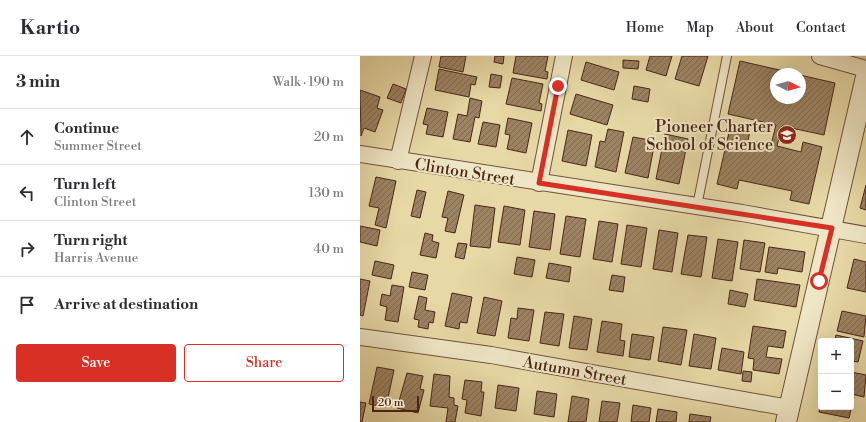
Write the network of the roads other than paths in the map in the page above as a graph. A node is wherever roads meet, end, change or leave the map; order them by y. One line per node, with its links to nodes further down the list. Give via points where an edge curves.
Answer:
1 (423, 56): 8 (street)
2 (564, 56): 9 (street)
3 (727, 56): 10 (lane)
4 (820, 56): 5 (street)
5 (866, 69)
6 (866, 77): 11 (street)
7 (360, 154): 8 (street, Clinton Street)
8 (398, 161): 9 (street, Clinton Street)
9 (539, 183): 10 (street, Clinton Street)
10 (697, 206): 11 (street, Clinton Street)
11 (832, 228): 12 (street, Clinton Street); 14 (street)
12 (866, 235)
13 (360, 336): 14 (street, Autumn Street, via 491,355)
14 (787, 415)

